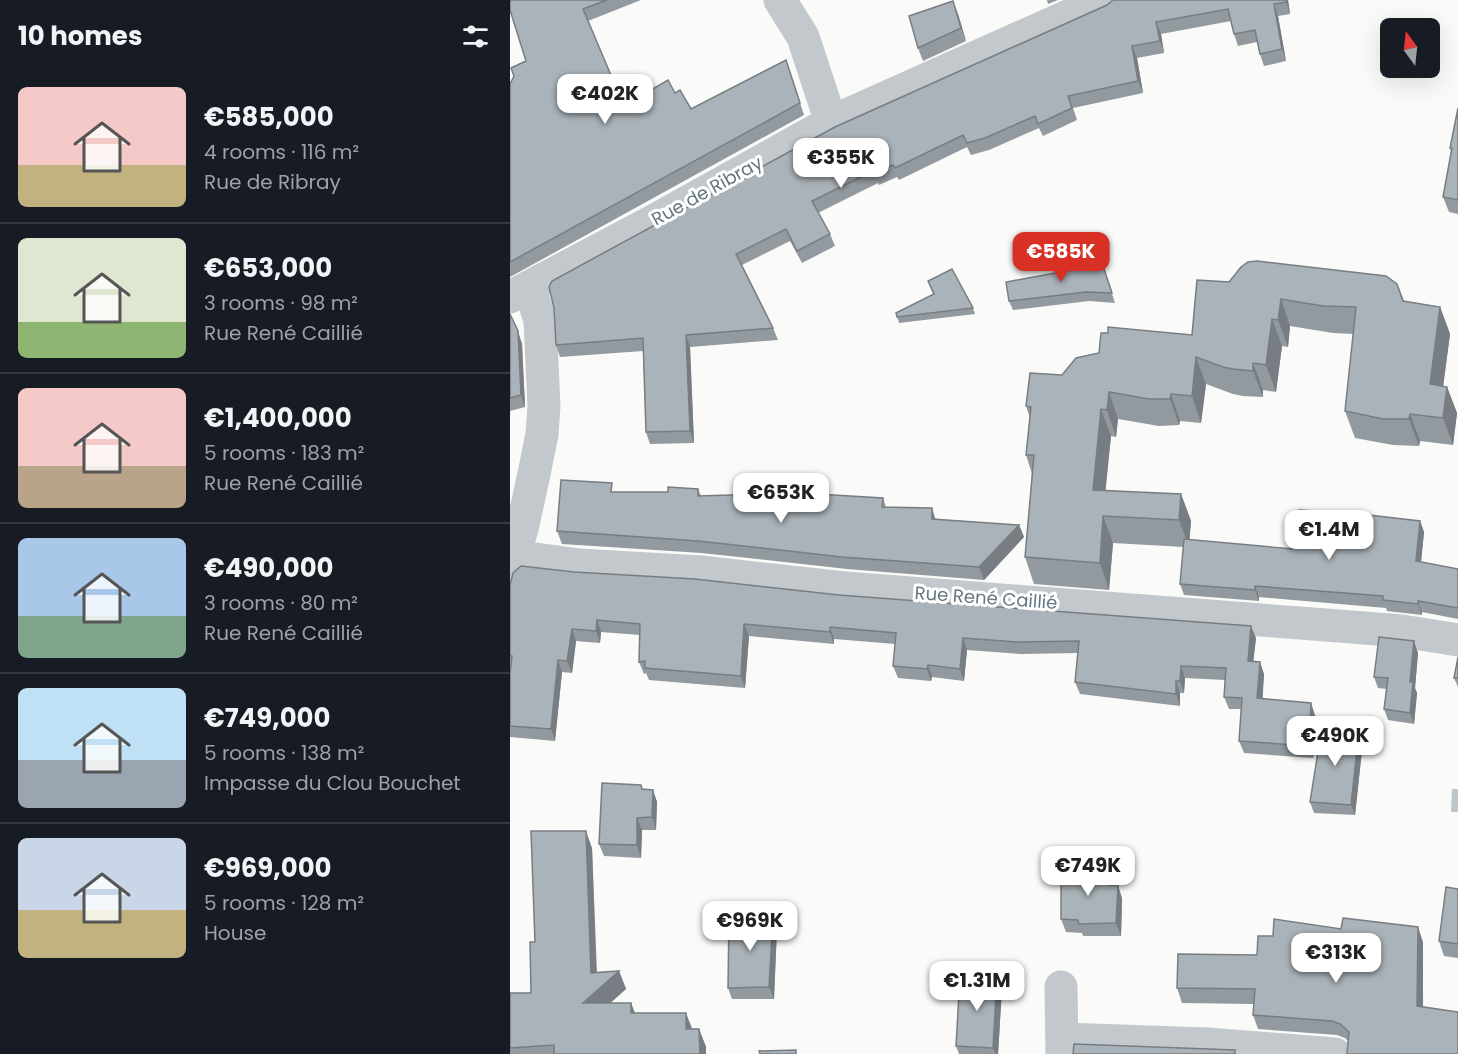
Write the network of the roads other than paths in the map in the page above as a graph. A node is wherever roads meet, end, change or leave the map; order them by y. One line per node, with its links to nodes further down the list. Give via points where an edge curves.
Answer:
1 (780, 0): 3 (street, via 803,37)
2 (1104, 0): 3 (street, Rue de Ribray)
3 (831, 122): 4 (street, Rue de Ribray)
4 (519, 293): 5 (street, via 534,302 540,321 544,406 522,529)
5 (512, 562): 6 (street, Rue René Caillié, via 701,572 845,588 1337,626)
6 (1458, 640)
7 (1061, 987): 8 (street)
8 (1062, 1046): 9 (street, via 1207,1044)
9 (1335, 1054)

